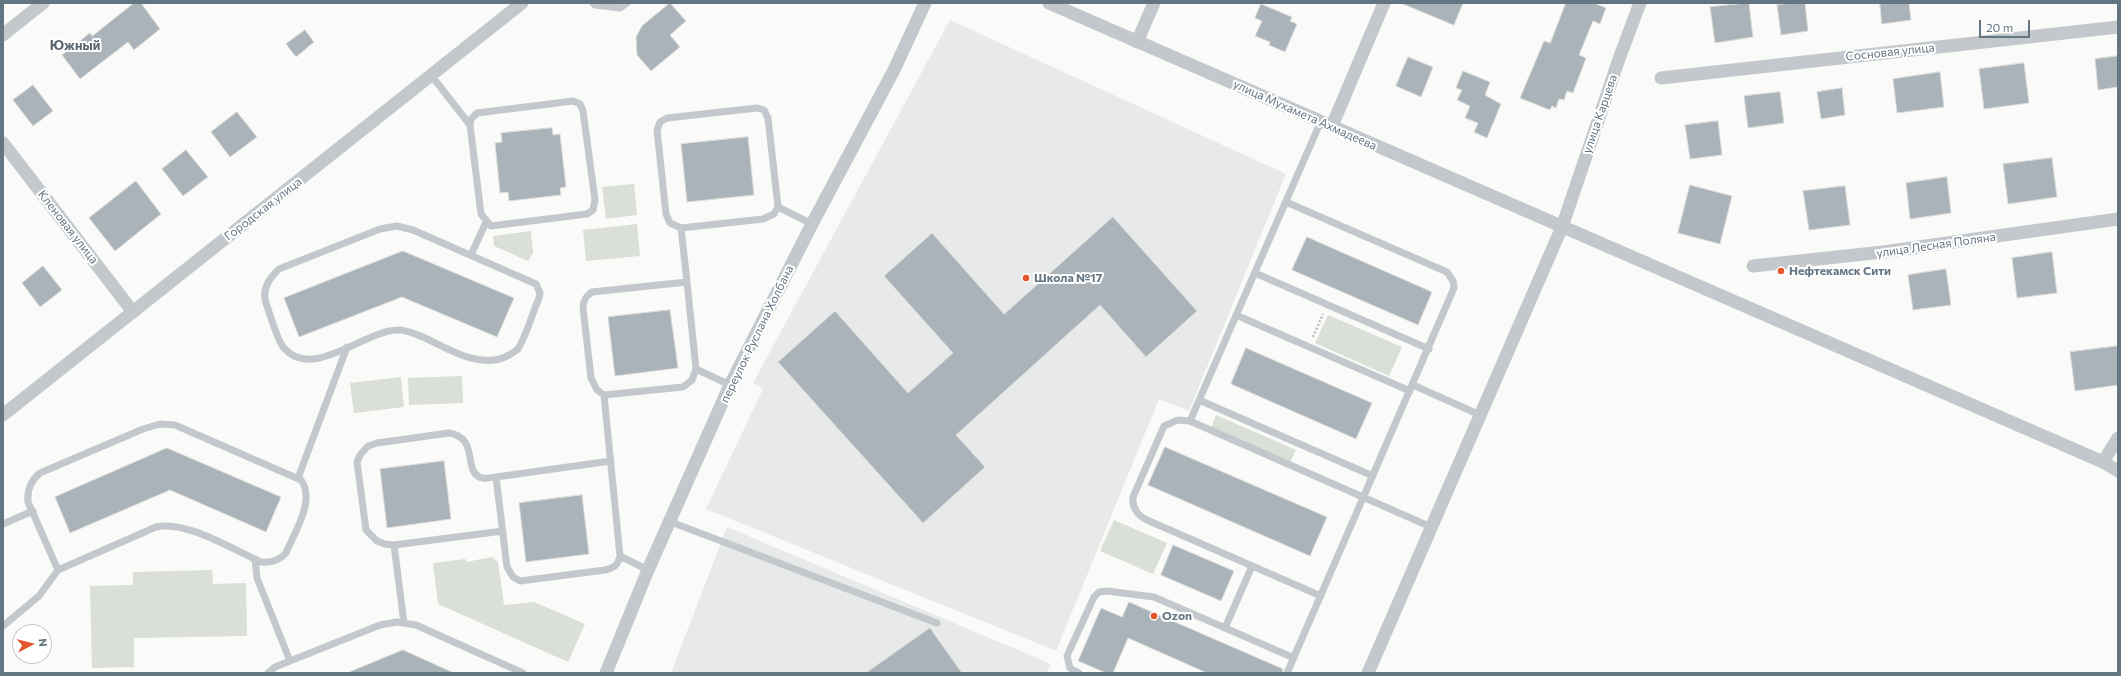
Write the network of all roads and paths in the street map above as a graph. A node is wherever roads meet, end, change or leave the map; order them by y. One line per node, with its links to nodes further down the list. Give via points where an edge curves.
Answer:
1 (43, 3): 11 (street)
2 (522, 3): 13 (street, Городская улица)
3 (592, 3): 4 (lane, via 620,8)
4 (627, 3)
5 (925, 3): 22 (street, переулок Руслана Холбана, via 894,70)
6 (1048, 3): 12 (street, улица Мухамета Ахмадеева)
7 (1154, 3): 12 (street)
8 (1384, 3): 15 (street)
9 (1640, 3): 23 (street, улица Карцева)
10 (2118, 28): 14 (street, Сосновая улица)
11 (3, 35)
12 (1137, 42): 15 (street, улица Мухамета Ахмадеева)
13 (431, 75): 16 (lane); 30 (street, Городская улица)
14 (1661, 78)
15 (1326, 124): 18 (lane); 23 (street, улица Мухамета Ахмадеева)
16 (470, 125): 21 (lane, via 481,214); 21 (lane, via 471,119 477,113 573,101 580,104 583,111 595,200 593,210 587,214 491,226)
17 (3, 143): 30 (street, Кленовая улица)
18 (1286, 202): 27 (lane); 34 (lane, via 1447,272 1451,276 1454,288 1452,295)
19 (778, 207): 22 (lane); 24 (lane, via 774,214 763,219); 24 (lane, via 768,118 764,110 757,108 667,118 660,122 657,130 666,214 670,223)
20 (2118, 219): 26 (street, улица Лесная Поляна, via 1883,252)
21 (486, 222): 25 (lane)
22 (812, 224): 36 (street, переулок Руслана Холбана)
23 (1562, 227): 41 (street, улица Карцева); 45 (street, улица Мухамета Ахмадеева)
24 (681, 228): 28 (lane)
25 (471, 255): 33 (lane, via 534,282 539,288 539,298 513,353 494,361 479,360 413,333 399,330 386,332); 33 (lane, via 404,227 387,227 274,273 266,289 265,301 283,347 297,357 315,360)
26 (1753, 266)
27 (1255, 273): 29 (lane); 31 (lane)
28 (687, 282): 35 (lane); 38 (lane, via 592,292 585,298 583,308 590,378 597,390)
29 (1327, 304): 32 (path); 34 (lane)
30 (133, 312): 40 (street, Городская улица)
31 (1236, 315): 32 (lane); 39 (lane)
32 (1309, 347): 37 (lane)
33 (347, 348): 49 (lane)
34 (1429, 349): 37 (lane)
35 (696, 369): 36 (lane); 38 (lane, via 692,380 683,387)
36 (730, 385): 52 (street, переулок Руслана Холбана)
37 (1412, 388): 41 (lane); 48 (lane)
38 (604, 395): 44 (lane)
39 (1199, 400): 42 (lane); 48 (lane)
40 (3, 415)
41 (1480, 415): 54 (street, улица Карцева)
42 (1190, 422): 50 (lane); 59 (lane, via 1178,420 1164,426 1133,497 1134,508 1141,517)
43 (2118, 438): 45 (street)
44 (610, 462): 47 (lane); 57 (lane)
45 (2104, 462): 46 (street, улица Мухамета Ахмадеева)
46 (2118, 471)
47 (496, 476): 55 (lane); 56 (lane, via 483,478 475,472 469,447 457,434 449,433 368,446 357,462 366,530 377,541)
48 (1373, 476): 50 (lane)
49 (298, 478): 51 (lane, via 175,425 160,424 40,473 28,487 28,502); 58 (lane, via 307,490 307,502 286,553 272,562)
50 (1364, 498): 54 (lane); 62 (lane)
51 (32, 510): 53 (lane); 60 (lane)
52 (671, 522): 61 (street, переулок Руслана Холбана); 64 (lane)
53 (3, 524)
54 (1432, 527): 74 (street, улица Карцева)
55 (502, 531): 56 (lane); 57 (lane, via 509,573 512,578 520,581 612,568 616,566)
56 (394, 545): 63 (lane)
57 (620, 556): 61 (lane)
58 (255, 559): 60 (lane, via 185,528 170,525 156,527); 68 (lane, via 257,578)
59 (1252, 566): 62 (lane); 66 (lane)
60 (58, 570): 65 (lane, via 39,596)
61 (648, 570): 71 (street, переулок Руслана Холбана)
62 (1320, 596): 67 (lane)
63 (404, 623): 68 (lane, via 389,623 372,628); 70 (lane, via 416,625)
64 (937, 623)
65 (3, 626)
66 (1225, 628): 67 (lane); 72 (lane, via 1154,597 1099,592 1094,597 1067,656 1070,668)
67 (1294, 658): 73 (lane)
68 (290, 661): 69 (lane)
69 (268, 673)
70 (523, 673)
71 (606, 673)
72 (1079, 673)
73 (1287, 673)
74 (1368, 673)

